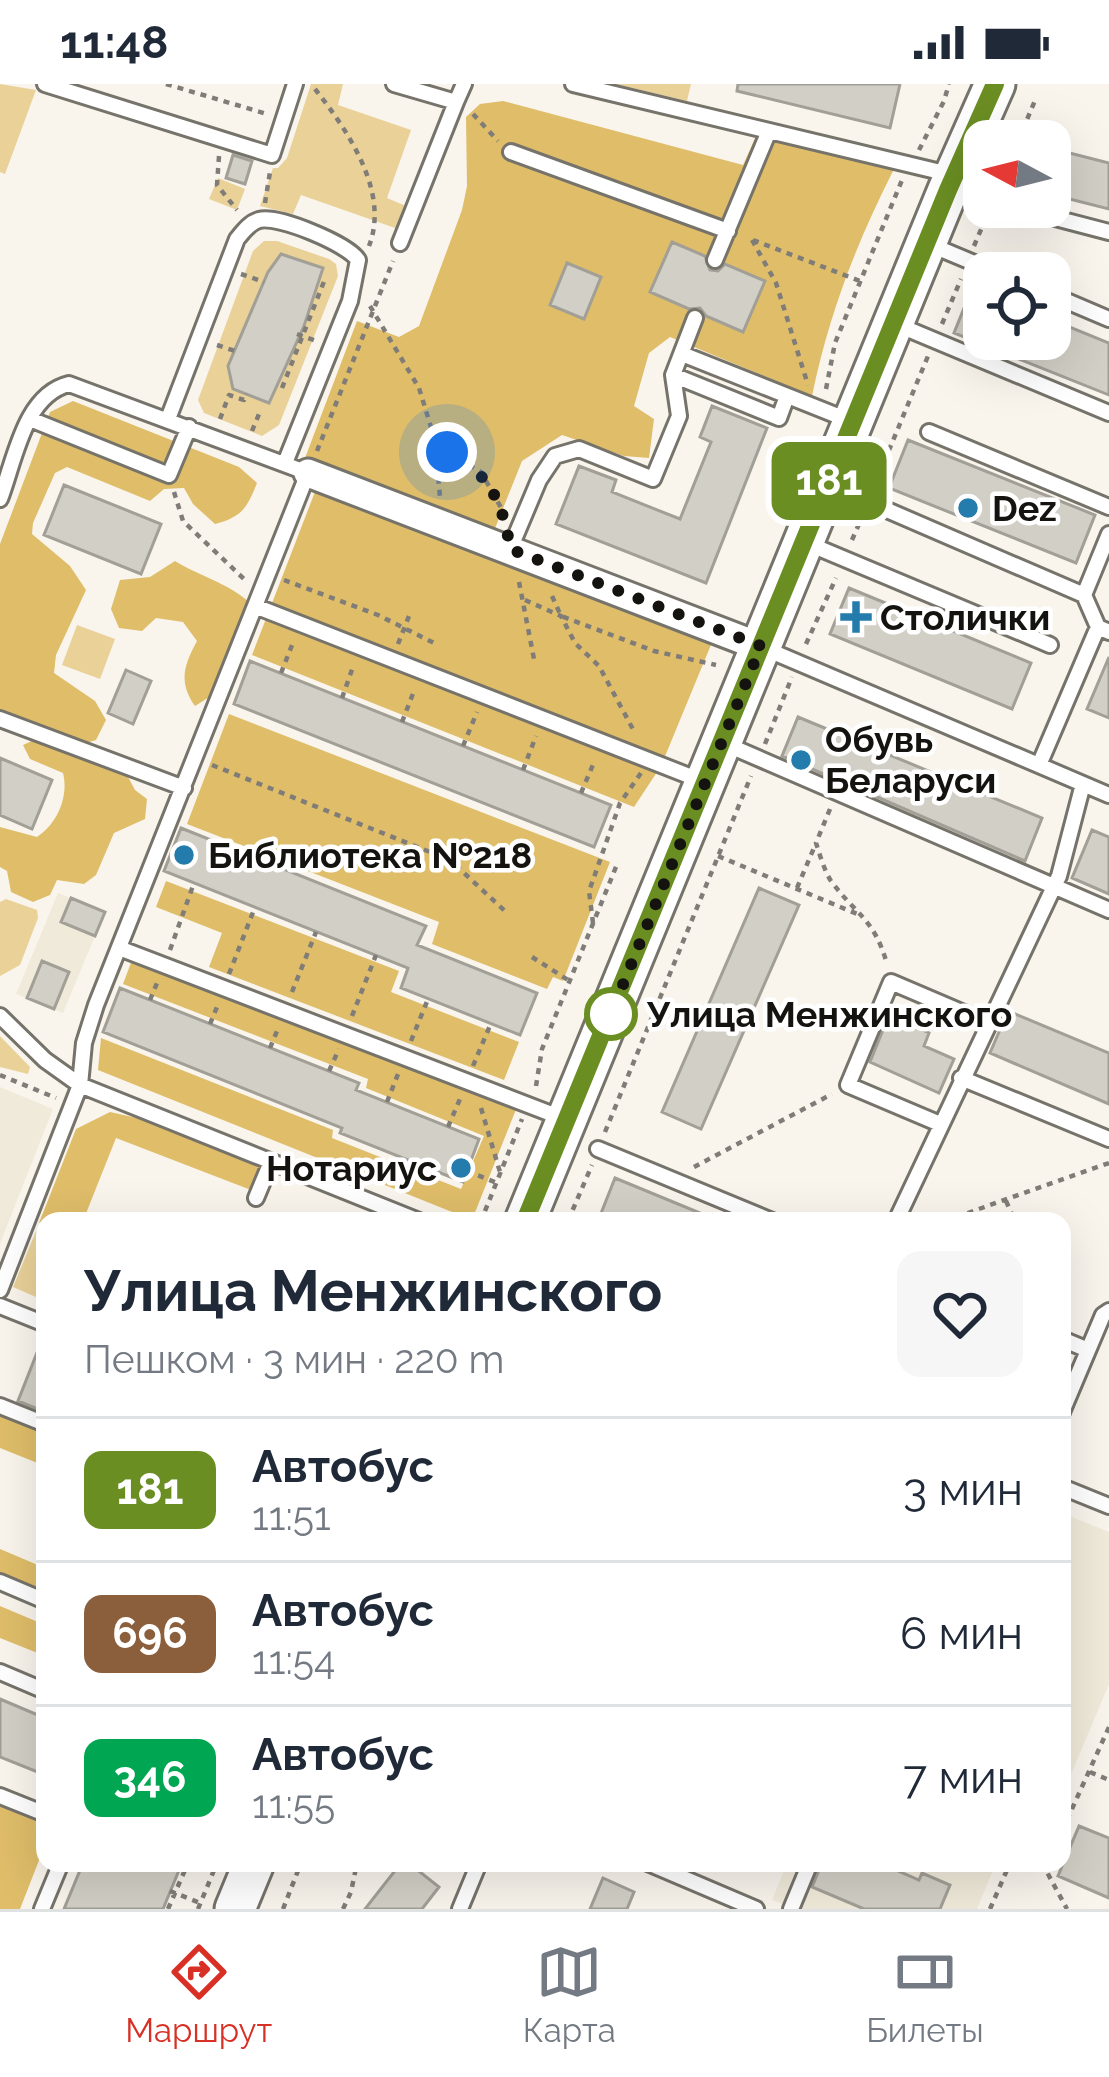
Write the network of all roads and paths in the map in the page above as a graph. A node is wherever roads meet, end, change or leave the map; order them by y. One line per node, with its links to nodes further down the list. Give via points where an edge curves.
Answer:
1 (45, 84): 15 (lane)
2 (166, 84): 12 (path)
3 (295, 84): 12 (lane)
4 (311, 84): 32 (path, via 359,153 372,197 375,230)
5 (394, 84): 11 (lane)
6 (464, 84): 11 (lane)
7 (573, 84): 14 (lane)
8 (949, 84): 18 (path)
9 (995, 84): 19 (main road)
10 (1036, 98): 13 (path)
11 (456, 102): 16 (path); 26 (lane)
12 (284, 119): 17 (lane)
13 (1027, 120)
14 (769, 131): 18 (lane); 23 (lane)
15 (220, 139): 17 (lane); 22 (path, via 218,185)
16 (511, 152): 23 (lane)
17 (272, 155): 20 (path)
18 (910, 165): 19 (lane); 33 (path)
19 (962, 188): 27 (main road)
20 (265, 219): 22 (lane); 32 (lane, via 346,247 358,260)
21 (1071, 222): 24 (lane)
22 (249, 226): 55 (lane, via 237,239)
23 (728, 231): 25 (path); 29 (lane)
24 (1109, 232)
25 (752, 240): 33 (path); 51 (path)
26 (400, 243): 37 (path)
27 (926, 243): 28 (lane); 40 (main road)
28 (963, 259)
29 (715, 260)
30 (240, 273): 34 (path)
31 (963, 273): 42 (path)
32 (357, 278): 61 (lane)
33 (860, 281): 51 (path, via 835,343)
34 (264, 282)
35 (338, 284): 41 (path, via 322,278)
36 (1071, 303): 39 (lane)
37 (373, 311): 60 (path, via 419,388); 61 (path)
38 (695, 318): 46 (lane)
39 (1109, 319)
40 (893, 323): 42 (lane); 51 (main road)
41 (300, 335): 43 (path); 48 (path, via 280,387)
42 (935, 340): 52 (lane); 65 (path)
43 (316, 341)
44 (213, 343): 45 (path)
45 (235, 351)
46 (682, 354): 47 (lane); 50 (lane)
47 (673, 375): 50 (lane, via 779,418); 70 (lane, via 679,416 653,479 579,449 555,456)
48 (295, 393)
49 (247, 394): 56 (path, via 229,395)
50 (787, 396): 51 (lane)
51 (829, 412): 63 (main road)
52 (1109, 413)
53 (259, 414): 59 (path)
54 (30, 419): 55 (lane, via 52,388 69,384); 62 (lane); 64 (lane)
55 (168, 419): 57 (lane)
56 (218, 424)
57 (189, 427): 61 (lane); 62 (lane)
58 (929, 432): 66 (lane)
59 (250, 436)
60 (434, 436): 67 (path); 70 (path, via 481,472 506,517)
61 (303, 465): 67 (street); 72 (lane)
62 (169, 475): 75 (path, via 184,521)
63 (828, 485): 65 (lane); 69 (main road)
64 (0, 500)
65 (868, 502): 71 (path); 74 (lane)
66 (1109, 507)
67 (442, 524): 70 (street)
68 (1109, 534): 74 (lane)
69 (804, 542): 71 (lane); 82 (main road)
70 (510, 549): 82 (street); 84 (path)
71 (844, 558): 81 (lane); 86 (path)
72 (268, 573): 75 (lane); 78 (path)
73 (544, 580): 87 (path, via 561,616)
74 (1084, 595): 79 (lane)
75 (257, 599): 77 (lane); 99 (lane)
76 (409, 616): 78 (path)
77 (300, 624): 83 (lane); 89 (path)
78 (404, 628): 80 (path); 85 (path)
79 (1103, 630): 100 (lane)
80 (434, 643)
81 (1050, 645)
82 (761, 646): 86 (lane); 96 (main road)
83 (361, 647): 85 (lane); 91 (path)
84 (534, 659)
85 (392, 660): 88 (lane)
86 (799, 662): 98 (path); 100 (lane)
87 (716, 665)
88 (422, 671): 90 (lane); 94 (path)
89 (281, 674)
90 (484, 695): 93 (lane); 97 (path)
91 (341, 698)
92 (0, 718): 104 (lane)
93 (543, 718): 95 (lane); 101 (path)
94 (402, 722)
95 (603, 742): 102 (lane); 105 (path)
96 (722, 743): 98 (lane); 102 (main road)
97 (463, 746)
98 (759, 758): 106 (lane); 109 (path)
99 (195, 759): 104 (lane); 116 (path, via 450,860)
100 (1039, 765): 103 (lane)
101 (523, 770)
102 (706, 783): 143 (main road)
103 (1083, 784): 107 (lane); 112 (lane)
104 (184, 788): 119 (lane)
105 (581, 793)
106 (838, 793): 108 (path); 112 (lane)
107 (1109, 795)
108 (816, 843): 113 (path); 117 (path, via 830,879)
109 (718, 856): 113 (path); 147 (path)
110 (618, 862): 123 (path)
111 (194, 883): 122 (path)
112 (1053, 885): 115 (lane); 131 (lane)
113 (796, 889): 117 (path)
114 (255, 908): 125 (path)
115 (1109, 910)
116 (506, 912)
117 (867, 919): 124 (path)
118 (316, 932): 128 (path)
119 (119, 948): 122 (lane); 138 (lane, via 84,1043)
120 (376, 956): 133 (path)
121 (532, 957): 123 (path)
122 (164, 965): 125 (lane); 127 (path)
123 (569, 981): 142 (path)
124 (891, 982): 131 (lane); 139 (lane)
125 (224, 988): 128 (lane); 132 (path)
126 (428, 999): 134 (path)
127 (150, 1000)
128 (284, 1011): 133 (lane)
129 (0, 1016): 138 (lane)
130 (490, 1023): 137 (path)
131 (987, 1023): 136 (lane)
132 (210, 1024)
133 (345, 1034): 134 (lane)
134 (405, 1058): 137 (lane); 140 (path)
135 (0, 1075): 141 (path)
136 (961, 1078): 144 (lane); 146 (lane)
137 (467, 1082): 142 (lane); 145 (path); 151 (path)
138 (80, 1085): 141 (lane); 148 (lane)
139 (848, 1085): 144 (lane); 152 (path)
140 (387, 1102)
141 (73, 1105): 164 (lane)
142 (528, 1105): 143 (lane); 151 (path)
143 (567, 1120): 158 (main road)
144 (940, 1124): 161 (lane)
145 (448, 1127)
146 (1109, 1139)
147 (598, 1150): 152 (lane); 159 (path)
148 (271, 1162): 154 (lane); 157 (lane)
149 (1109, 1163): 155 (path)
150 (467, 1171): 153 (path)
151 (500, 1174): 153 (path)
152 (671, 1180): 160 (lane)
153 (496, 1183): 156 (path)
154 (256, 1198)
155 (1006, 1201): 162 (path); 163 (path)
156 (485, 1211)
157 (396, 1212)
158 (529, 1212)
159 (572, 1212)
160 (750, 1212)
161 (900, 1212)
162 (972, 1212)
163 (1011, 1212)
164 (0, 1290)
165 (0, 1306): 167 (lane)
166 (1109, 1311): 169 (lane)
167 (36, 1320)
168 (1071, 1343): 169 (lane)
169 (1088, 1350): 170 (lane)
170 (1071, 1391)
171 (0, 1406): 172 (lane)
172 (36, 1420)
173 (1071, 1491): 174 (lane)
174 (1109, 1506)
175 (0, 1582): 176 (lane)
176 (36, 1597)
177 (0, 1672): 178 (lane)
178 (36, 1687)
179 (1109, 1727): 180 (path)
180 (1090, 1772): 181 (path); 184 (path)
181 (1109, 1780)
182 (0, 1796): 183 (lane)
183 (36, 1810)
184 (1071, 1812)
185 (57, 1872): 199 (lane)
186 (183, 1872): 196 (path)
187 (216, 1872): 198 (path)
188 (245, 1872): 198 (main road)
189 (298, 1872): 201 (path)
190 (354, 1872): 202 (path)
191 (475, 1872): 203 (lane)
192 (666, 1872): 197 (lane)
193 (806, 1872): 205 (lane)
194 (1006, 1872): 206 (path)
195 (1047, 1872): 207 (path)
196 (173, 1892): 198 (path); 200 (path)
197 (737, 1905): 204 (lane)
198 (211, 1907)
199 (42, 1909)
200 (168, 1909)
201 (283, 1909)
202 (343, 1909)
203 (460, 1909)
204 (756, 1909)
205 (791, 1909)
206 (990, 1909)
207 (1067, 1909)

